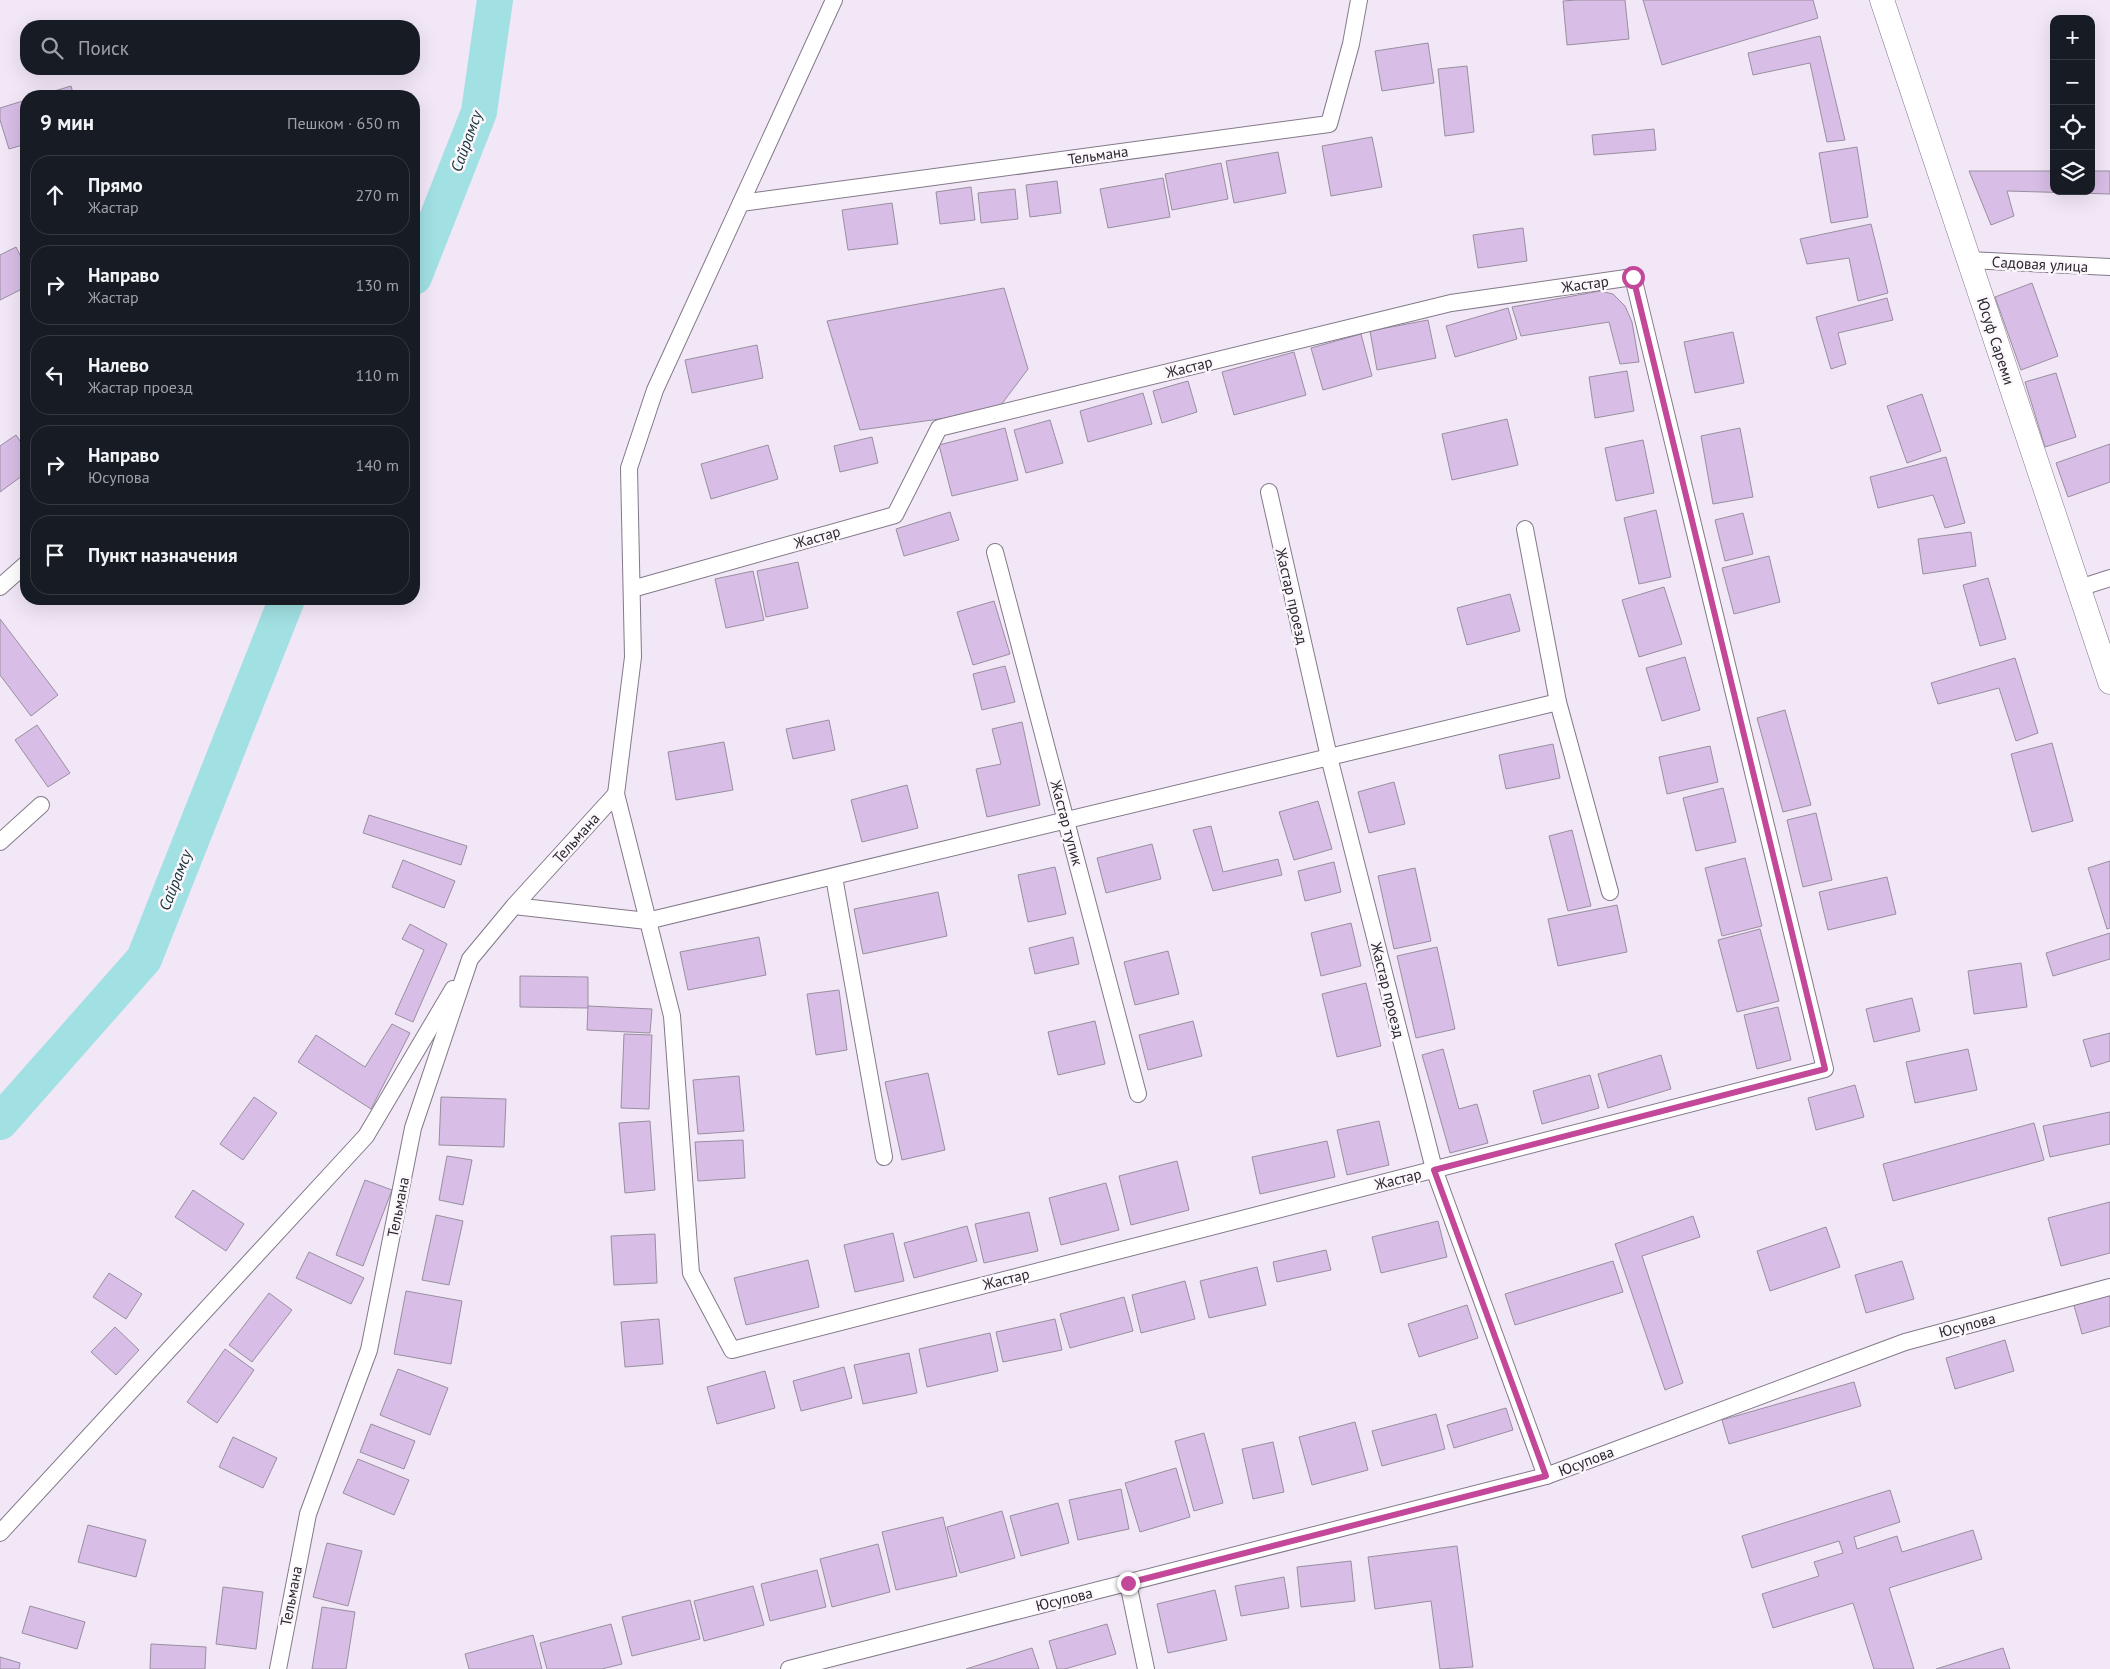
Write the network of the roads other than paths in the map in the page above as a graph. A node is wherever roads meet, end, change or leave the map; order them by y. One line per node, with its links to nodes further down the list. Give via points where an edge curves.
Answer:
1 (834, 0): 4 (street)
2 (1359, 0): 4 (street, Тельмана, via 1352,44 1329,124)
3 (1882, 0): 5 (main road, Юсуф Сареми)
4 (741, 203): 14 (street, via 655,390 629,468)
5 (1969, 260): 6 (street, Садовая улица); 13 (main road, Юсуф Сареми)
6 (2110, 267)
7 (1269, 492): 17 (street, Жастар проезд)
8 (1525, 529): 16 (street)
9 (995, 552): 20 (street, Жастар тупик)
10 (20, 569): 12 (street)
11 (2110, 578): 13 (street)
12 (0, 587)
13 (2079, 588): 15 (main road, Юсуф Сареми)
14 (632, 589): 18 (street, via 633,657); 29 (street, Жастар, via 895,515 939,428 1452,303 1633,277 1825,1069)
15 (2110, 682)
16 (1558, 702): 17 (street); 23 (street)
17 (1329, 757): 20 (street); 29 (street, Жастар проезд)
18 (616, 794): 24 (street, Тельмана); 25 (street)
19 (42, 805): 21 (street)
20 (1067, 821): 22 (street); 27 (street, Жастар тупик)
21 (0, 842)
22 (834, 877): 25 (street); 28 (street)
23 (1610, 892)
24 (514, 906): 25 (street); 26 (street, Тельмана)
25 (647, 922): 29 (street, Жастар, via 672,1016 691,1273 732,1350)
26 (470, 959): 32 (street, via 366,1136); 34 (street, Тельмана, via 413,1128 369,1350 308,1514)
27 (1138, 1094)
28 (884, 1157)
29 (1434, 1170): 31 (street, Жастар проезд)
30 (2110, 1287): 31 (street, Юсупова, via 1905,1342)
31 (1546, 1476): 33 (street, Юсупова)
32 (0, 1533)
33 (1128, 1583): 35 (street, Юсупова); 36 (street)
34 (278, 1669)
35 (789, 1669)
36 (1146, 1669)

